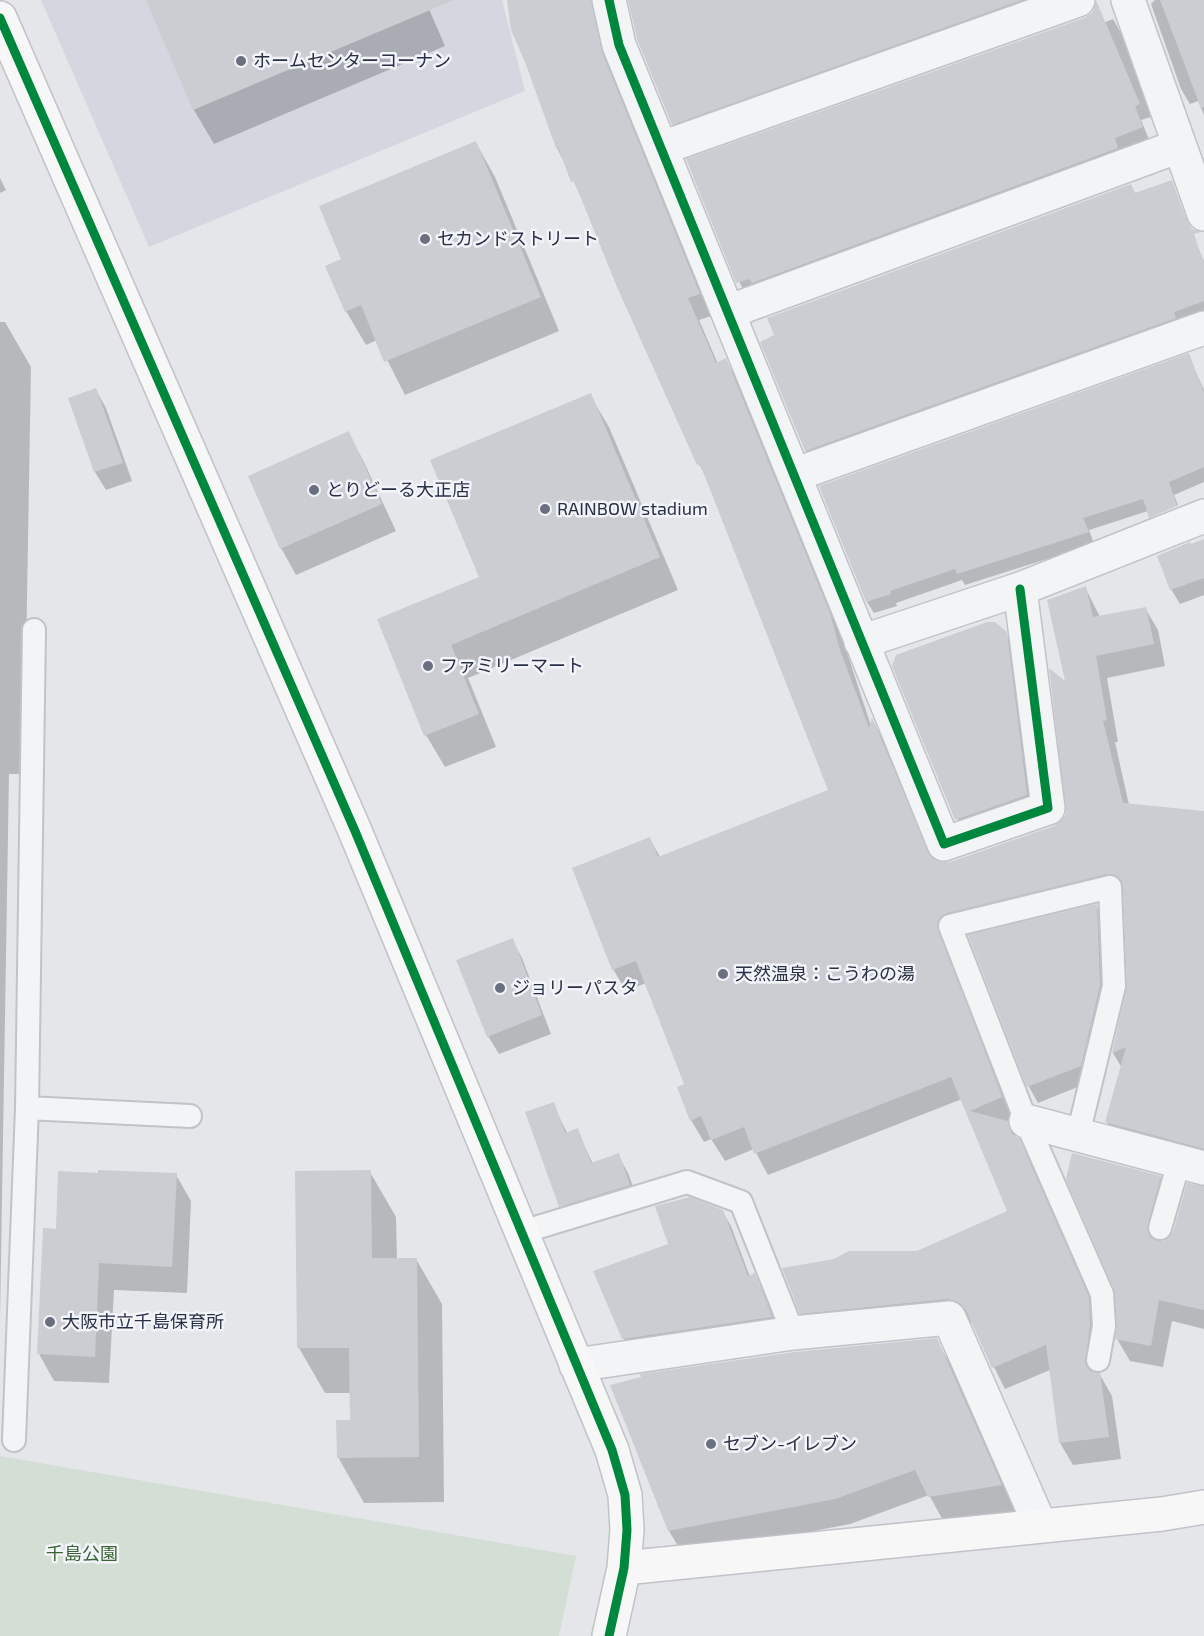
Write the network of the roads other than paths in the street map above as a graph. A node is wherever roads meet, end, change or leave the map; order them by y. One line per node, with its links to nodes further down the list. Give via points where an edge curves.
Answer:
1 (609, 0): 6 (street, via 620,45)
2 (1078, 0): 6 (street)
3 (1128, 0): 5 (street)
4 (0, 18): 21 (street, via 356,831)
5 (1179, 146): 7 (street); 8 (street)
6 (662, 148): 8 (street)
7 (1204, 214)
8 (728, 312): 10 (street)
9 (1204, 328): 10 (street)
10 (794, 476): 14 (street)
11 (1204, 516): 12 (street)
12 (1020, 589): 14 (street); 14 (street, via 1048,808 944,844)
13 (34, 630): 15 (lane)
14 (861, 642)
15 (27, 1108): 16 (lane); 25 (lane)
16 (190, 1116)
17 (1026, 1121): 18 (street); 18 (lane, via 950,926 1110,887 1114,986); 23 (lane, via 1102,1294 1104,1326)
18 (1078, 1135): 19 (street)
19 (1192, 1165): 20 (lane)
20 (1160, 1228)
21 (522, 1232): 22 (lane, via 687,1182 741,1202); 24 (street)
22 (793, 1333): 24 (street); 27 (street, via 949,1318)
23 (1098, 1360)
24 (576, 1365): 28 (street, via 612,1450 625,1495)
25 (14, 1440)
26 (1200, 1506): 27 (street)
27 (1040, 1525): 28 (street)
28 (624, 1568): 29 (street)
29 (609, 1636)

